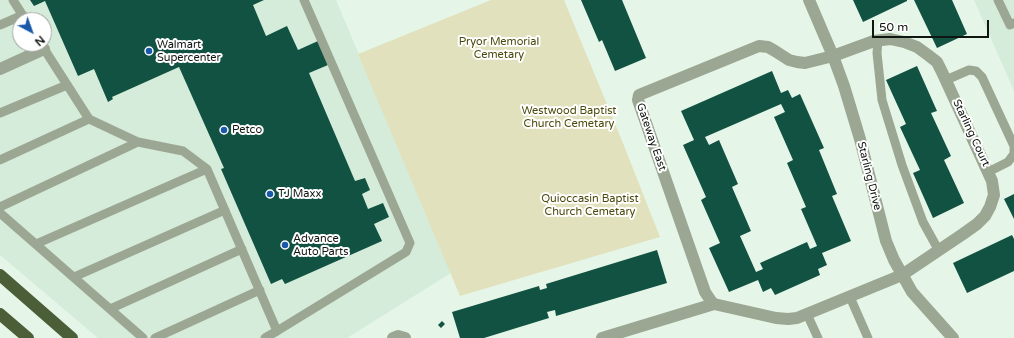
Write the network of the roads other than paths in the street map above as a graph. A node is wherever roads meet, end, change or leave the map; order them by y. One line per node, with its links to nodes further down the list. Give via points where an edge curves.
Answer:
1 (13, 0): 5 (lane)
2 (304, 0): 39 (lane, via 410,243 406,252)
3 (809, 0): 13 (street, Starling Drive)
4 (998, 0): 7 (lane)
5 (20, 12)
6 (12, 22): 8 (lane)
7 (1012, 24): 9 (lane)
8 (0, 25)
9 (1014, 34)
10 (878, 40): 13 (street, Starling Court); 15 (street, Starling Court, via 890,39 917,47 937,62); 29 (lane, via 882,100 920,215)
11 (33, 52): 14 (street)
12 (46, 52): 16 (lane)
13 (833, 56): 31 (street, Starling Drive, via 860,140 886,241); 35 (street, Gateway East, via 805,63 796,62 768,47 760,46 639,95 638,100 705,292)
14 (0, 69)
15 (946, 80): 20 (lane, via 970,70 982,77); 23 (street, Starling Court)
16 (67, 85): 17 (lane); 18 (lane)
17 (0, 113)
18 (89, 119): 19 (lane); 21 (lane)
19 (138, 142): 22 (lane, via 183,151); 24 (lane)
20 (1014, 148): 23 (lane, via 1014,154 1008,162)
21 (0, 160)
22 (207, 169): 25 (lane); 27 (lane)
23 (988, 172): 29 (street, Starling Court, via 994,196 985,216)
24 (0, 207)
25 (224, 210): 28 (lane); 32 (lane)
26 (0, 213): 27 (lane)
27 (36, 244): 32 (lane)
28 (242, 249): 33 (lane); 36 (lane)
29 (939, 251): 31 (street, Starling Court)
30 (0, 276): 41 (highway)
31 (902, 276): 34 (street); 50 (street, Starling Drive, via 912,292)
32 (74, 278): 36 (lane)
33 (260, 290): 39 (lane); 43 (lane)
34 (850, 297): 38 (street); 49 (lane)
35 (714, 304): 38 (street, via 776,318 797,318); 47 (street)
36 (110, 309): 42 (lane)
37 (0, 314): 40 (highway)
38 (807, 314): 48 (lane)
39 (277, 331): 44 (lane)
40 (28, 338)
41 (72, 338)
42 (143, 338)
43 (155, 338)
44 (265, 338)
45 (393, 338): 46 (street)
46 (406, 338)
47 (602, 338)
48 (818, 338)
49 (868, 338)
50 (953, 338)

